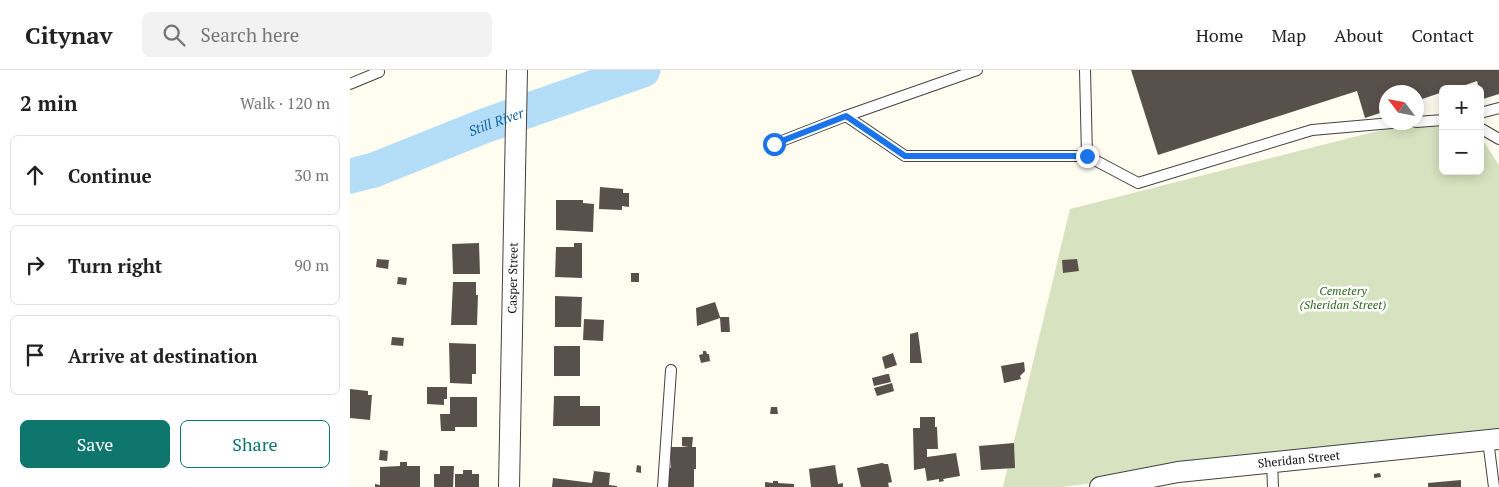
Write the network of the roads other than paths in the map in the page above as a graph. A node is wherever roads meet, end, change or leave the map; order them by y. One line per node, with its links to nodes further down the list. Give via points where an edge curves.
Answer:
1 (517, 70): 19 (street, Casper Street)
2 (977, 70): 8 (lane)
3 (1085, 70): 15 (lane)
4 (379, 72): 5 (lane)
5 (350, 84)
6 (1499, 108): 7 (lane)
7 (1484, 112)
8 (846, 116): 14 (lane); 15 (lane, via 905,156)
9 (1439, 120): 10 (lane)
10 (1424, 121)
11 (1379, 124): 15 (lane, via 1312,130 1138,183)
12 (1483, 130): 13 (lane)
13 (1499, 139)
14 (774, 144)
15 (1087, 156)
16 (671, 370): 20 (lane)
17 (1493, 440): 18 (street, Sheridan Street); 23 (lane)
18 (1272, 462): 21 (street, Sheridan Street, via 1178,472); 22 (lane)
19 (509, 487)
20 (663, 487)
21 (1100, 487)
22 (1273, 487)
23 (1494, 487)

